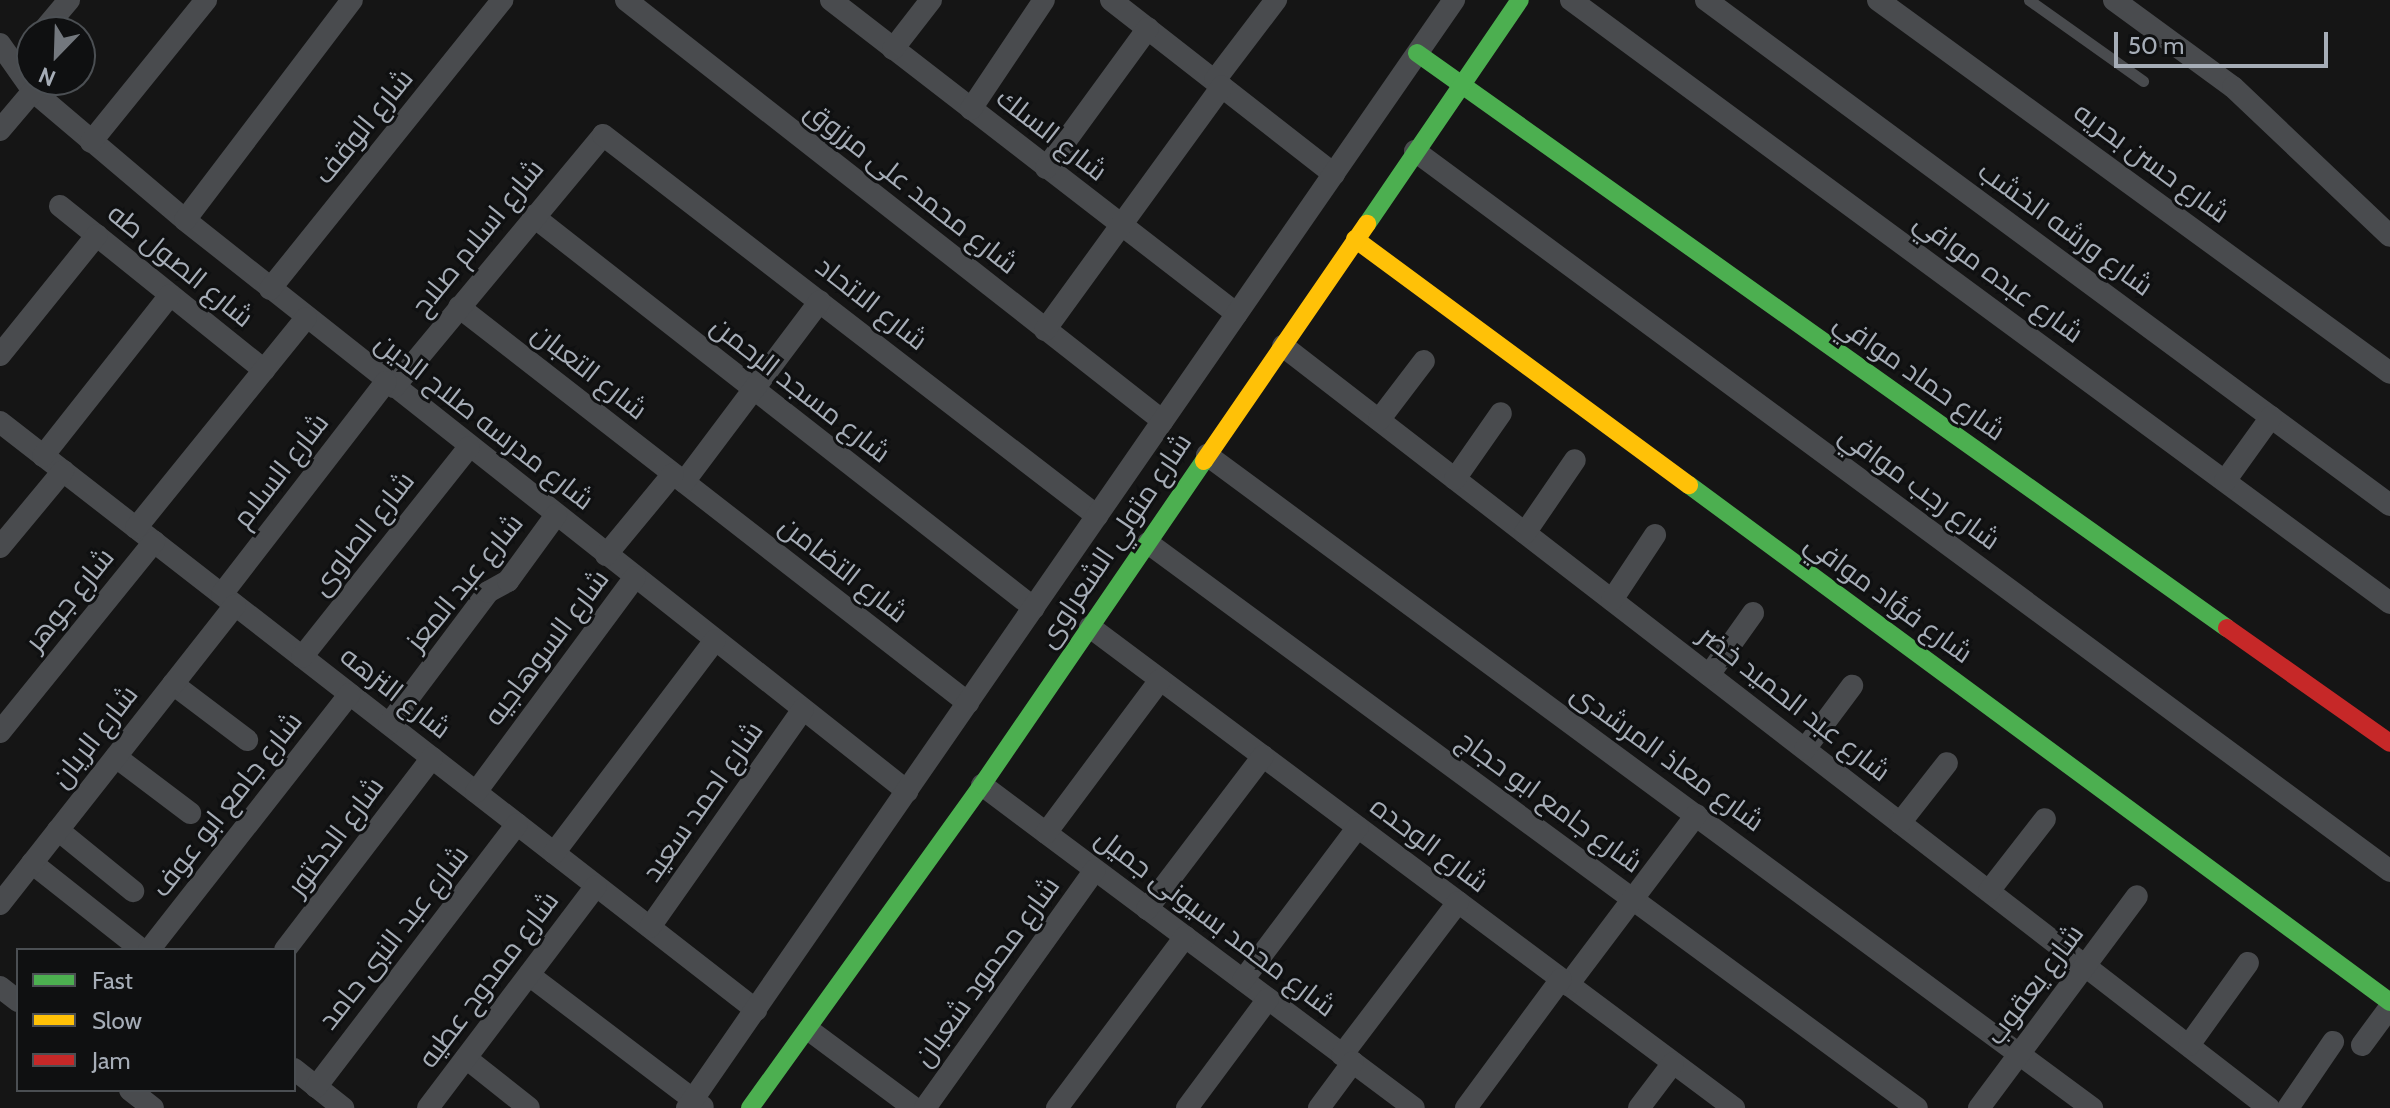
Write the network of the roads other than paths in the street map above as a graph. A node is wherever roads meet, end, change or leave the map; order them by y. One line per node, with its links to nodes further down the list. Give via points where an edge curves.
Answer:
1 (69, 0): 18 (street)
2 (206, 0): 32 (street)
3 (352, 0): 38 (street)
4 (502, 0): 43 (street, شارع الوقف)
5 (626, 0): 49 (street, شارع محمد على مرزوق)
6 (831, 0): 21 (street, شارع السلك)
7 (931, 0): 21 (street)
8 (1044, 0): 29 (street)
9 (1276, 0): 25 (street)
10 (1454, 0): 22 (street, شارع متولي الشعراوى)
11 (1520, 0): 26 (street, شارع متولي الشعراوى)
12 (1571, 0): 69 (street, شارع عبده موافي)
13 (1706, 0): 58 (street, شارع ورشه الخشب)
14 (1878, 0): 54 (street, شارع حسن بحريه)
15 (2029, 0): 24 (lane)
16 (2114, 0): 41 (street, via 2233,87)
17 (1126, 4): 19 (street)
18 (56, 16)
19 (1148, 28): 25 (street); 34 (street)
20 (0, 44): 23 (street, شارع مدرسه صلاح الدين)
21 (893, 49): 29 (street, شارع السلك)
22 (1417, 53): 26 (street, شارع حماد موافي); 35 (street, شارع متولي الشعراوى)
23 (16, 62)
24 (2143, 81)
25 (1219, 83): 35 (street); 39 (street)
26 (1461, 85): 33 (street, شارع متولي الشعراوى); 98 (street, شارع حماد موافي)
27 (29, 96): 30 (street)
28 (39, 96): 32 (street, شارع مدرسه صلاح الدين)
29 (971, 109): 34 (street, شارع السلك)
30 (0, 130)
31 (612, 137): 37 (street, شارع اسلام صلاح, via 595,140); 45 (street, شارع الاتحاد)
32 (91, 142): 38 (street, شارع مدرسه صلاح الدين)
33 (1415, 151): 42 (street, شارع متولي الشعراوى); 118 (street, شارع رجب موافي)
34 (1046, 168): 39 (street, شارع السلك)
35 (1334, 174): 47 (street, شارع متولي الشعراوى)
36 (60, 206): 40 (street, شارع الصول طه)
37 (533, 216): 46 (street, شارع اسلام صلاح); 56 (street, شارع مسجد الرحمن)
38 (185, 220): 43 (street, شارع مدرسه صلاح الدين)
39 (1120, 226): 47 (street, شارع السلك); 49 (street)
40 (97, 235): 44 (street, شارع الصول طه); 51 (street)
41 (2390, 236)
42 (1355, 239): 50 (street, شارع متولي الشعراوى); 140 (street, شارع فؤاد موافي)
43 (270, 289): 48 (street, شارع مدرسه صلاح الدين)
44 (170, 295): 53 (street, شارع الصول طه); 64 (street)
45 (820, 301): 56 (street); 72 (street, شارع الاتحاد)
46 (459, 307): 55 (street, شارع اسلام صلاح); 67 (street, شارع التعبان)
47 (1237, 314): 60 (street, شارع متولي الشعراوى)
48 (306, 318): 53 (street, شارع جوهر); 55 (street, شارع مدرسه صلاح الدين)
49 (1045, 330): 60 (street, شارع محمد على مرزوق)
50 (1283, 346): 59 (street, شارع عبد الحميد خضر); 63 (street, شارع متولي الشعراوى)
51 (0, 355)
52 (1424, 361): 59 (street)
53 (264, 370): 74 (street, شارع جوهر)
54 (2390, 373)
55 (390, 384): 62 (street, شارع مدرسه صلاح الدين); 80 (street, شارع السلام)
56 (753, 389): 67 (street); 83 (street, شارع مسجد الرحمن)
57 (1501, 413): 68 (street)
58 (2271, 417): 69 (street); 70 (street, شارع ورشه الخشب)
59 (1379, 420): 68 (street, شارع عبد الحميد خضر)
60 (1163, 421): 72 (street, شارع متولي الشعراوى)
61 (0, 422): 64 (street, شارع النزهه)
62 (469, 447): 71 (street, شارع مدرسه صلاح الدين); 87 (street, شارع الصاوى)
63 (1207, 455): 76 (street, شارع متولي الشعراوى); 108 (street, شارع معاذ المرشدى)
64 (43, 456): 66 (street, شارع النزهه)
65 (1575, 460): 73 (street)
66 (63, 471): 74 (street, شارع النزهه); 77 (street)
67 (678, 478): 78 (street); 93 (street, شارع التضامن)
68 (1455, 479): 73 (street, شارع عبد الحميد خضر)
69 (2225, 481): 82 (street, شارع عبده موافي)
70 (2390, 505)
71 (556, 515): 78 (street, شارع مدرسه صلاح الدين); 95 (street, شارع عبد المعز, via 508,581 488,592)
72 (1097, 516): 83 (street, شارع متولي الشعراوى)
73 (1525, 533): 81 (street, شارع عبد الحميد خضر)
74 (145, 535): 80 (street, شارع النزهه); 96 (street, شارع جوهر)
75 (1655, 535): 81 (street)
76 (1148, 543): 85 (street, شارع متولي الشعراوى); 123 (street, شارع جامع ابو حجاج)
77 (0, 547)
78 (606, 555): 79 (street, شارع مدرسه صلاح الدين)
79 (635, 577): 86 (street, شارع مدرسه صلاح الدين); 106 (street, شارع السوهاجيه)
80 (228, 600): 87 (street, شارع النزهه); 90 (street, شارع الريان)
81 (1612, 600): 88 (street, شارع عبد الحميد خضر)
82 (2390, 603)
83 (1034, 608): 93 (street, شارع متولي الشعراوى)
84 (1753, 613): 88 (street)
85 (1090, 627): 89 (street, شارع الوحده); 104 (street, شارع متولي الشعراوى)
86 (715, 640): 94 (street, شارع مدرسه صلاح الدين); 115 (street)
87 (302, 657): 92 (street, شارع النزهه)
88 (1709, 675): 99 (street, شارع عبد الحميد خضر)
89 (1160, 680): 100 (street, شارع الوحده); 114 (street)
90 (173, 684): 97 (street); 101 (street, شارع الريان)
91 (1852, 686): 99 (street)
92 (350, 694): 95 (street, شارع النزهه); 130 (street, شارع جامع ابو عوف)
93 (968, 703): 105 (street, شارع متولي الشعراوى)
94 (803, 709): 105 (street, شارع مدرسه صلاح الدين); 127 (street, شارع احمد سعيد)
95 (389, 724): 102 (street, شارع النزهه)
96 (0, 732)
97 (247, 740)
98 (2390, 743)
99 (1805, 749): 110 (street, شارع عبد الحميد خضر)
100 (1263, 756): 112 (street, شارع الوحده); 126 (street)
101 (116, 757): 107 (street); 113 (street, شارع الريان)
102 (432, 758): 106 (street, شارع النزهه); 131 (street, شارع الدكتور)
103 (1947, 763): 110 (street)
104 (982, 785): 114 (street, شارع محمد بسيونى جميل); 142 (street, شارع متولي الشعراوى)
105 (907, 791): 141 (street, شارع متولي الشعراوى)
106 (476, 792): 111 (street, شارع النزهه)
107 (190, 813)
108 (1696, 815): 123 (street); 146 (street, شارع معاذ المرشدى)
109 (2045, 819): 121 (street)
110 (1900, 823): 121 (street, شارع عبد الحميد خضر)
111 (517, 824): 115 (street, شارع النزهه); 151 (street, شارع عبد النبى حامد)
112 (1358, 827): 124 (street, شارع الوحده); 135 (street)
113 (58, 830): 116 (street, شارع الريان); 120 (street)
114 (1046, 833): 117 (street, شارع محمد بسيونى جميل)
115 (554, 853): 119 (street, شارع النزهه)
116 (32, 863): 125 (street, شارع الريان); 129 (street)
117 (1095, 870): 126 (street, شارع محمد بسيونى جميل); 160 (street, شارع محمود شعبان)
118 (2390, 871)
119 (596, 886): 127 (street, شارع النزهه); 134 (street, شارع ممدوح عطيه)
120 (133, 891)
121 (1989, 891): 133 (street, شارع عبد الحميد خضر)
122 (2137, 896): 133 (street, شارع يعقوب)
123 (1633, 899): 136 (street); 168 (street, شارع جامع ابو حجاج)
124 (1458, 902): 136 (street, شارع الوحده); 148 (street)
125 (0, 904)
126 (1147, 909): 128 (street, شارع محمد بسيونى جميل)
127 (650, 927): 141 (street, شارع النزهه)
128 (1185, 937): 135 (street, شارع محمد بسيونى جميل); 161 (street)
129 (139, 948)
130 (151, 948)
131 (287, 948)
132 (2248, 963): 144 (street)
133 (2085, 965): 144 (street, شارع عبد الحميد خضر); 146 (street, شارع يعقوب)
134 (529, 975): 147 (street, شارع ممدوح عطيه); 153 (street)
135 (1243, 980): 139 (street, شارع محمد بسيونى جميل)
136 (1565, 982): 149 (street, شارع الوحده); 165 (street)
137 (0, 987): 138 (street)
138 (16, 999)
139 (1268, 999): 148 (street, شارع محمد بسيونى جميل); 162 (street)
140 (2390, 1004): 145 (street)
141 (756, 1010): 153 (street, شارع متولي الشعراوى)
142 (809, 1030): 158 (street, شارع متولي الشعراوى); 159 (street)
143 (2333, 1042): 172 (street)
144 (2189, 1045): 171 (street, شارع عبد الحميد خضر)
145 (2362, 1045)
146 (2019, 1054): 169 (street, شارع يعقوب); 170 (street, شارع معاذ المرشدى)
147 (466, 1058): 156 (street, شارع ممدوح عطيه); 157 (street)
148 (1348, 1058): 163 (street); 164 (street, شارع محمد بسيونى جميل)
149 (1673, 1063): 166 (street); 167 (street, شارع الوحده)
150 (296, 1071): 151 (street)
151 (316, 1087): 155 (street)
152 (133, 1092): 154 (street)
153 (695, 1105)
154 (153, 1108)
155 (343, 1108)
156 (428, 1108)
157 (529, 1108)
158 (750, 1108)
159 (914, 1108)
160 (925, 1108)
161 (1057, 1108)
162 (1187, 1108)
163 (1319, 1108)
164 (1414, 1108)
165 (1466, 1108)
166 (1639, 1108)
167 (1734, 1108)
168 (1917, 1108)
169 (1979, 1108)
170 (2092, 1108)
171 (2269, 1108)
172 (2288, 1108)

